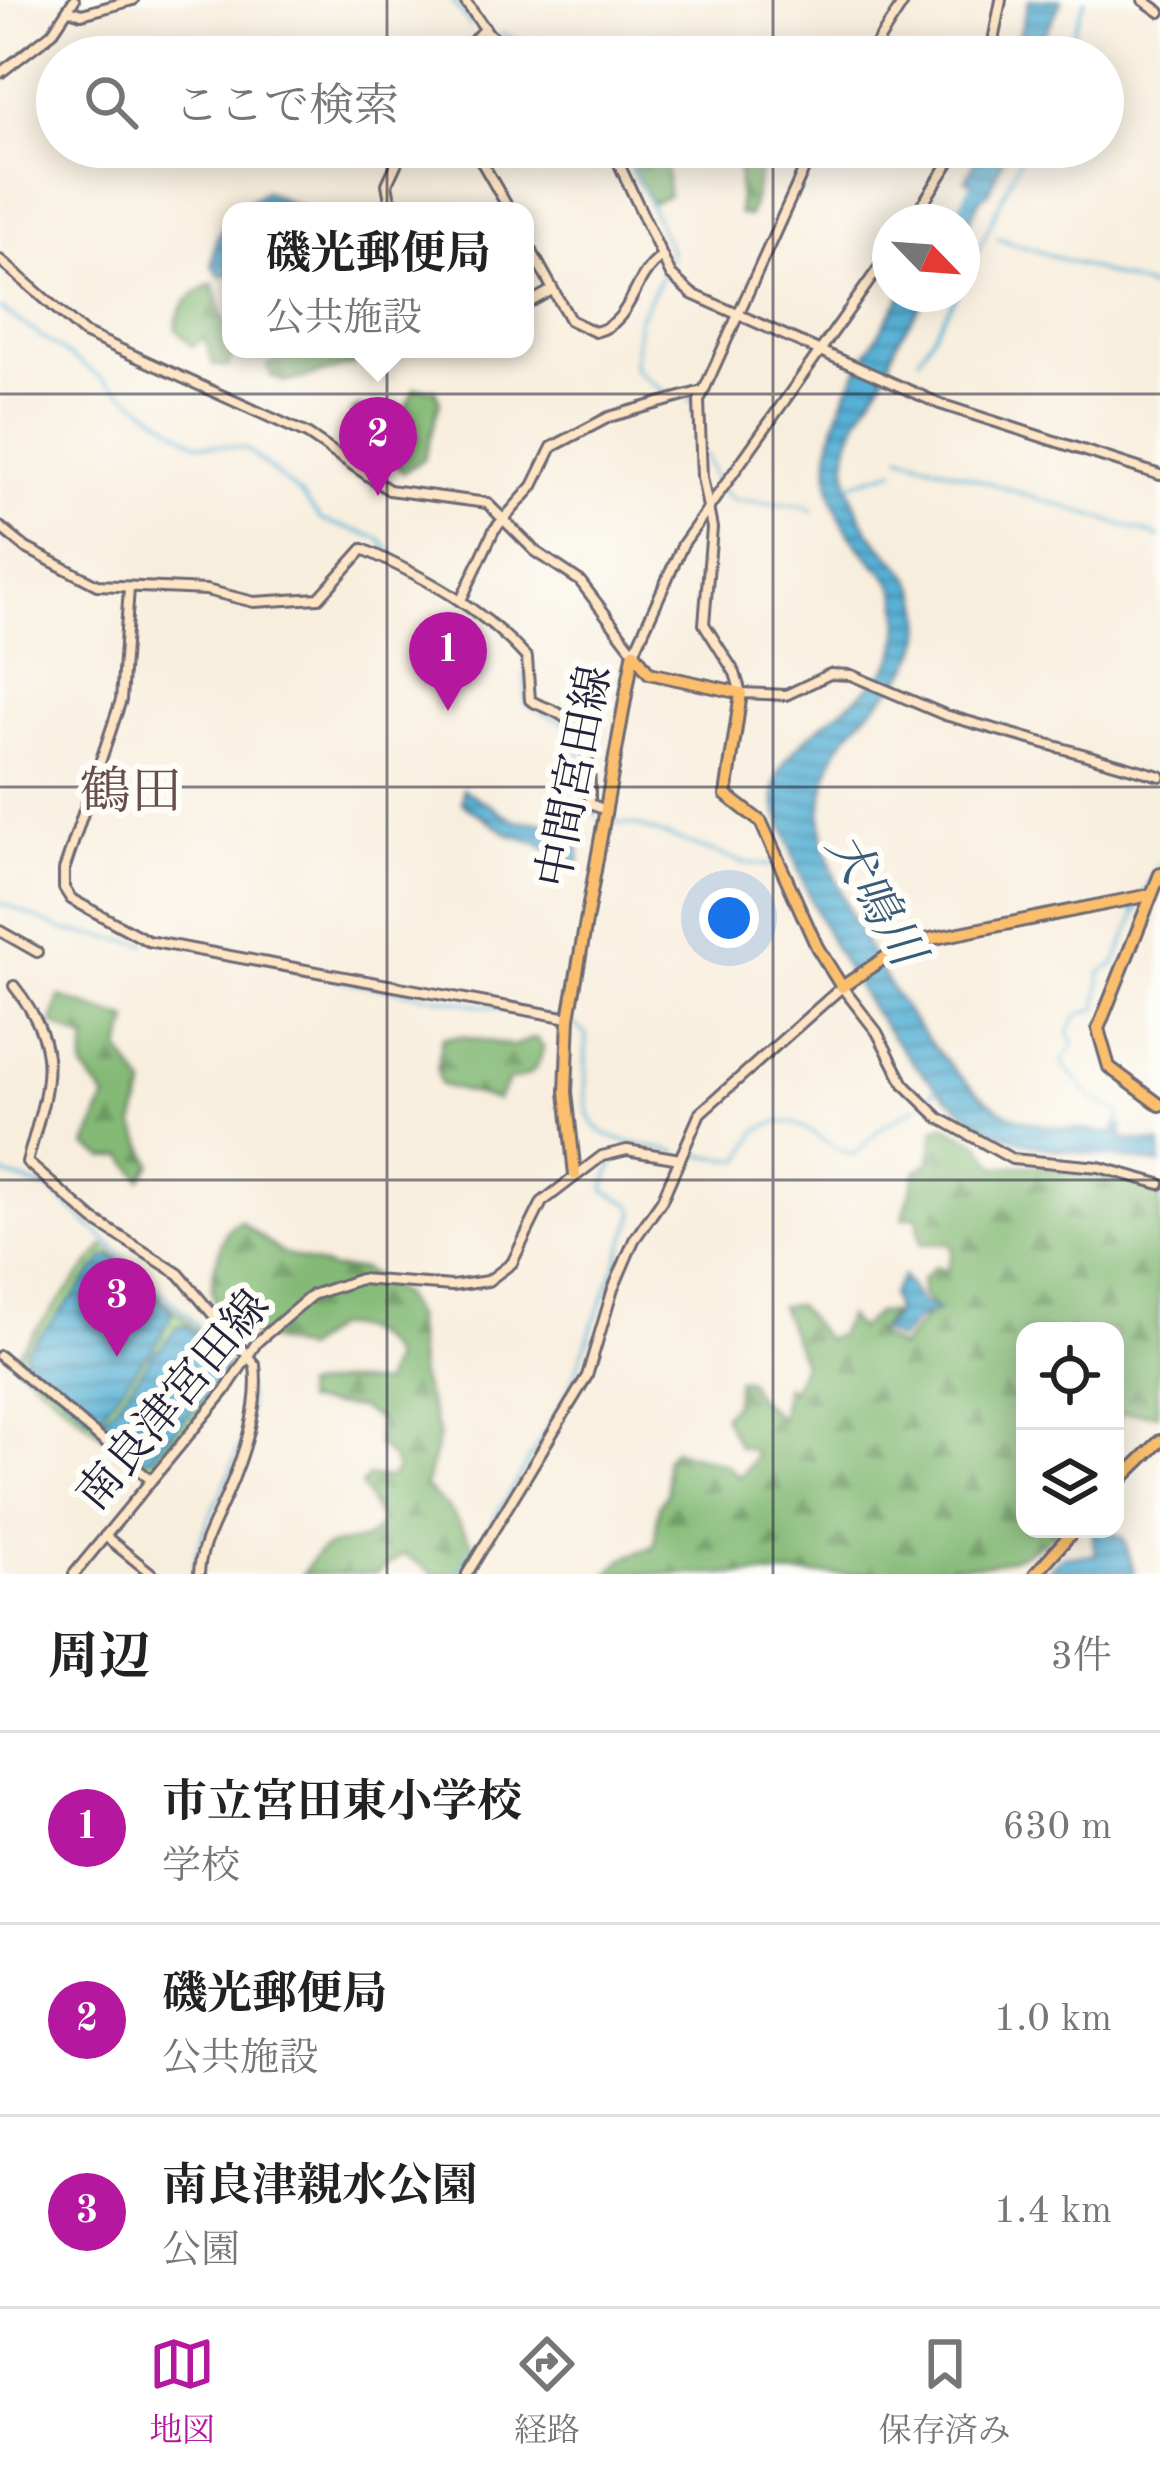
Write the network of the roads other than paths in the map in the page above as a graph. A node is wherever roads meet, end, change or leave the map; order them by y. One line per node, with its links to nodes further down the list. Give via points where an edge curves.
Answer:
1 (133, 0): 6 (street, via 82,14)
2 (464, 0): 8 (street)
3 (905, 0): 12 (street)
4 (1001, 0): 13 (street)
5 (1143, 0): 7 (street)
6 (71, 5): 9 (street)
7 (1160, 12)
8 (484, 28): 10 (street); 11 (street)
9 (47, 36)
10 (477, 36)
11 (494, 36)
12 (882, 36)
13 (994, 36)
14 (36, 46): 15 (street)
15 (0, 73)
16 (394, 168): 21 (street)
17 (485, 168): 22 (street)
18 (621, 168): 25 (street)
19 (804, 168): 30 (street)
20 (946, 168): 23 (street)
21 (390, 202)
22 (505, 202)
23 (923, 204)
24 (534, 256): 28 (street)
25 (662, 257): 28 (street, via 602,331 569,320); 30 (street, via 683,289)
26 (0, 260): 35 (street, via 84,333 307,434 389,490 469,497)
27 (872, 277): 31 (street)
28 (552, 290): 29 (street)
29 (534, 299)
30 (735, 314): 31 (street); 32 (street)
31 (820, 350): 33 (street, via 978,418); 34 (street)
32 (702, 391): 34 (street); 35 (street, via 609,417 552,447 533,486)
33 (1160, 476)
34 (710, 502): 39 (street, via 661,583); 40 (street, via 704,624)
35 (502, 516): 38 (street); 39 (street, via 580,581)
36 (0, 527): 37 (street, via 97,585)
37 (129, 588): 38 (street, via 314,600 363,549); 49 (street, via 118,709 64,870 71,899 148,940)
38 (463, 596): 42 (street, via 524,655 530,700 576,730 592,772 590,804)
39 (634, 652): 40 (main road, 中間宮田線, via 649,673); 42 (main road, 中間宮田線)
40 (741, 693): 41 (street, via 786,695 830,674 852,675 905,699); 48 (main road, via 725,795 761,821 817,947)
41 (1160, 776)
42 (603, 809): 49 (main road, 中間宮田線)
43 (1160, 874): 44 (main road)
44 (1150, 895): 48 (main road, via 920,941); 50 (main road, via 1098,1036 1118,1077)
45 (0, 931): 46 (street)
46 (37, 952)
47 (14, 986): 54 (street, via 41,1024 51,1064 27,1162 94,1220 179,1274)
48 (844, 986): 51 (street, via 706,1104); 53 (street, via 904,1084 939,1118 1012,1159 1099,1167)
49 (569, 1018): 52 (main road, 中間宮田線)
50 (1160, 1105)
51 (680, 1159): 52 (street, 南良津宮田線, via 617,1151); 65 (street, via 613,1288 587,1376)
52 (575, 1175): 54 (street, 南良津宮田線, via 542,1202 512,1262 488,1280 343,1281 312,1295)
53 (1160, 1184)
54 (249, 1355): 59 (street, 南良津宮田線); 64 (street, via 256,1372 252,1416)
55 (4, 1359): 56 (street); 59 (street)
56 (0, 1371)
57 (1160, 1441): 58 (main road)
58 (1124, 1476)
59 (151, 1480): 60 (street, 南良津宮田線)
60 (106, 1536): 62 (street, 南良津宮田線); 63 (street)
61 (1067, 1538): 66 (main road)
62 (74, 1574)
63 (152, 1574)
64 (200, 1574)
65 (466, 1574)
66 (1035, 1574)

